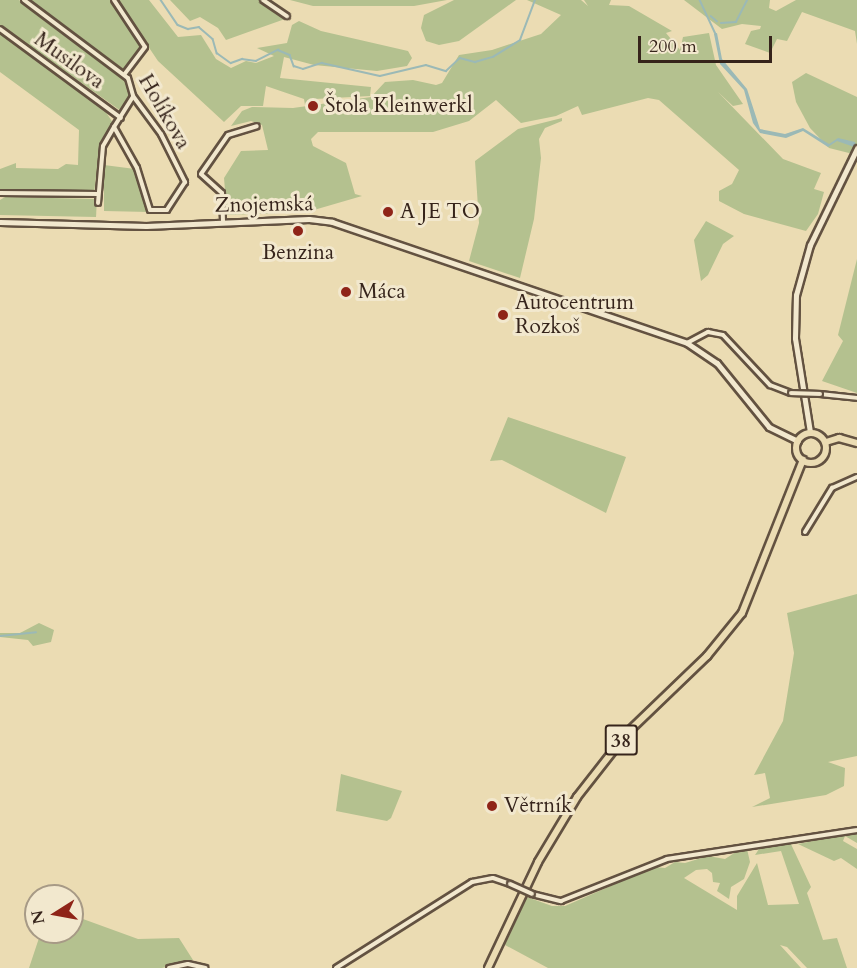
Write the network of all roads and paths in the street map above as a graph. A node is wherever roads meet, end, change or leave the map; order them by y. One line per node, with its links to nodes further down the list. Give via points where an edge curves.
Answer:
1 (24, 0): 6 (street, Holíkova)
2 (114, 0): 6 (street, via 145,47)
3 (263, 0): 4 (street)
4 (286, 16)
5 (0, 29): 8 (street, Musilova)
6 (125, 74): 7 (street, Holíkova)
7 (134, 96): 8 (street); 10 (street, Holíkova, via 161,134 185,182 167,210 150,210 136,168)
8 (121, 118): 10 (street)
9 (257, 126): 15 (street, via 228,135 201,174 222,193)
10 (114, 128): 13 (street, via 103,146)
11 (857, 148): 19 (main road, via 806,254 796,295 795,338)
12 (0, 193): 13 (street)
13 (98, 194): 14 (street)
14 (98, 203)
15 (223, 221): 16 (main road, Znojemská, via 146,226); 17 (main road, Znojemská, via 332,222)
16 (0, 222)
17 (687, 343): 18 (street, bridge, via 708,332 723,335 770,385 791,393); 20 (main road, Znojemská, via 717,363 769,427)
18 (857, 398)
19 (810, 432): 20 (main road); 21 (main road, via 820,434)
20 (798, 441): 23 (main road, via 797,453)
21 (826, 442): 22 (main road, via 839,438); 23 (main road, via 821,460)
22 (857, 443)
23 (803, 460): 30 (main road, 38, via 742,613 707,656 628,732 577,797 534,870)
24 (857, 477): 25 (street, via 832,488)
25 (805, 532)
26 (857, 830): 29 (street, bridge, via 692,853 658,862 561,901 493,878 471,882)
27 (170, 968): 28 (street, via 192,964)
28 (206, 968)
29 (336, 968)
30 (488, 968)

